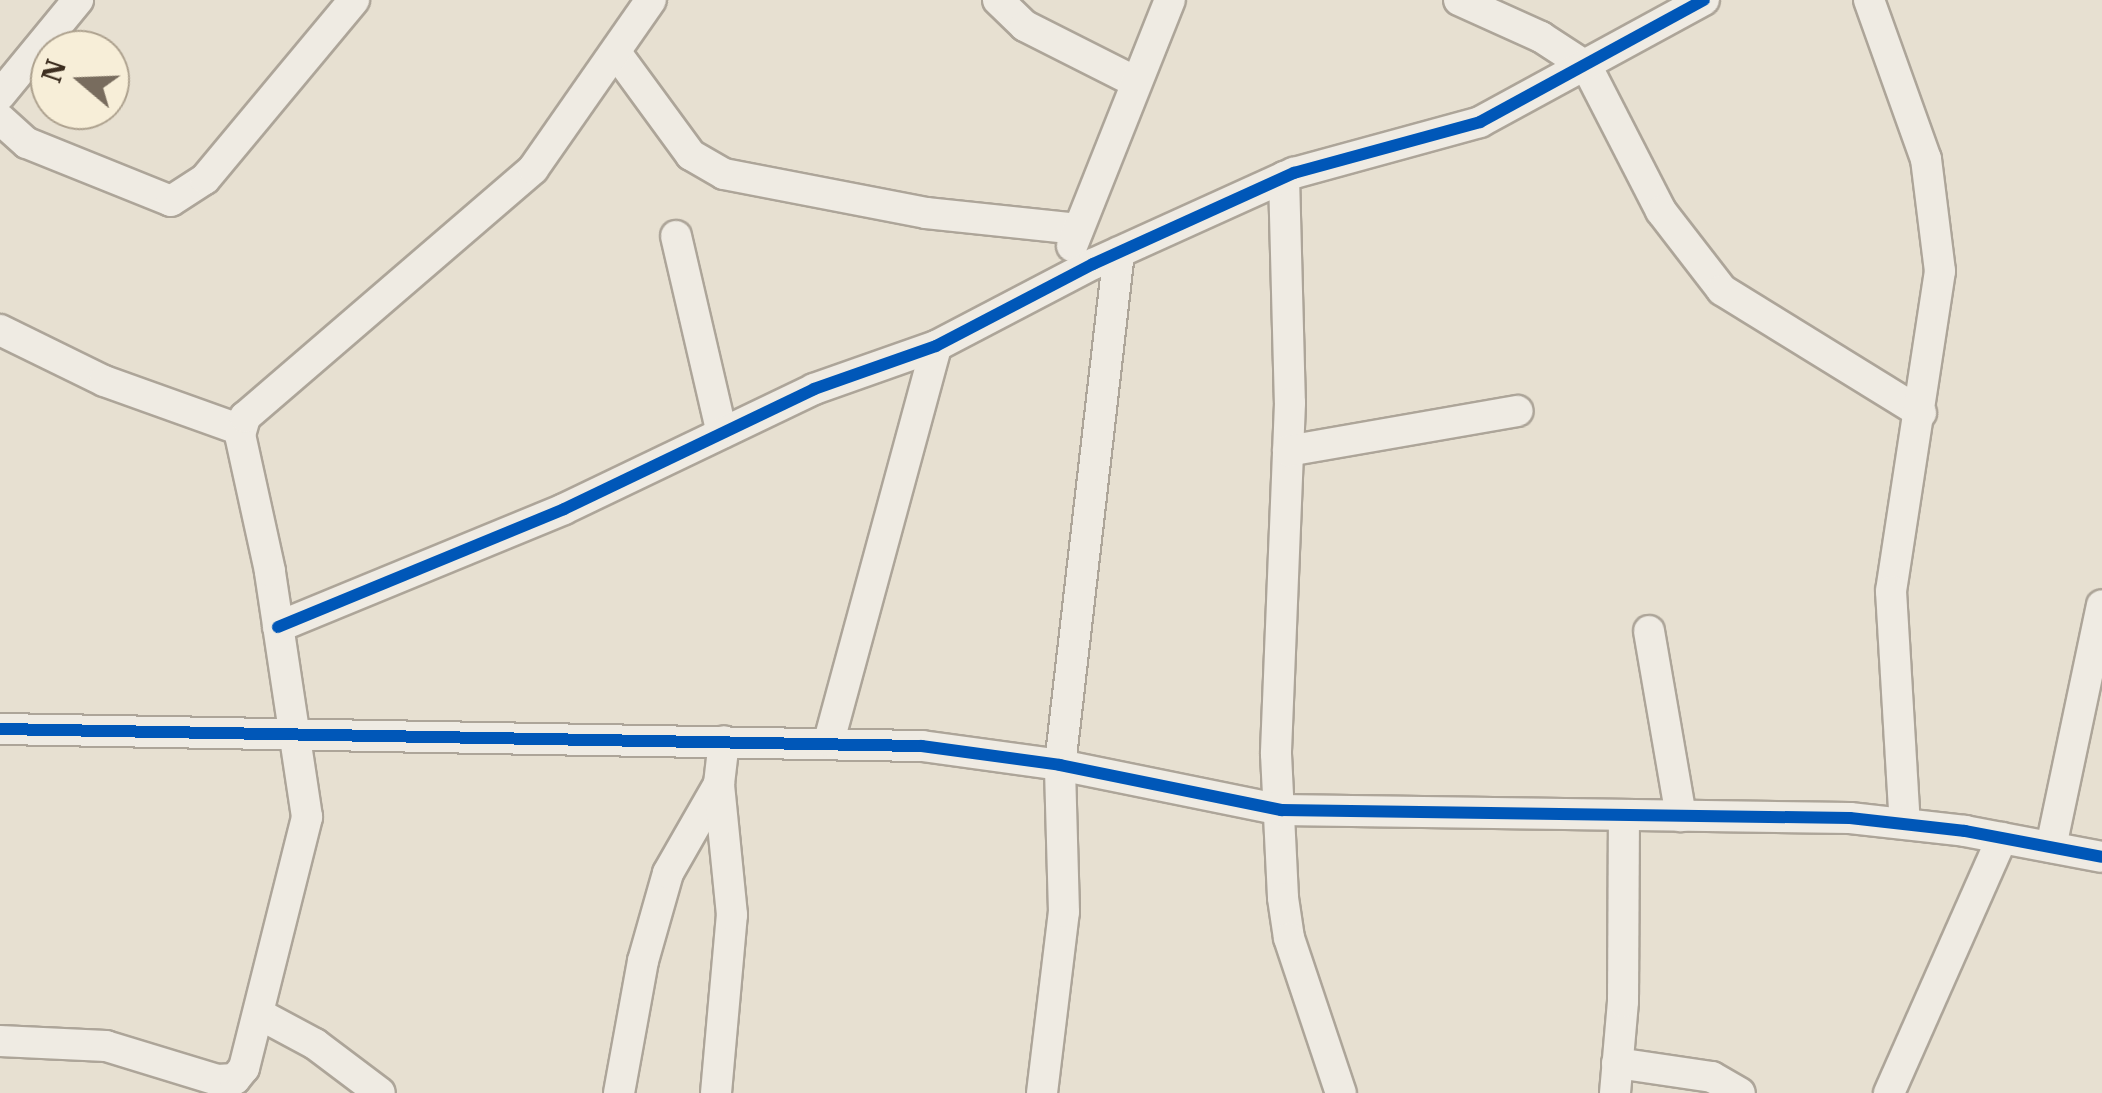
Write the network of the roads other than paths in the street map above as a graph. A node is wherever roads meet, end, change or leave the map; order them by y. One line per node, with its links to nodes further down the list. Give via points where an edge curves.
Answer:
1 (78, 0): 12 (street)
2 (354, 0): 13 (street, via 205,178 171,200 26,143)
3 (651, 0): 9 (street)
4 (998, 0): 11 (street, via 1025,26)
5 (1170, 0): 11 (street)
6 (1459, 0): 10 (street, via 1541,37)
7 (1704, 0): 10 (street)
8 (1869, 0): 22 (street, via 1935,204 1940,271)
9 (617, 54): 15 (street, via 691,155 724,174 926,213); 23 (street, via 533,169 257,400)
10 (1586, 67): 14 (street, via 1480,122); 22 (street, via 1662,210 1722,290)
11 (1134, 81): 15 (street)
12 (0, 94)
13 (0, 119)
14 (1284, 178): 17 (street); 25 (street)
15 (1078, 229): 18 (street)
16 (676, 236): 24 (street)
17 (1119, 252): 18 (street); 33 (street)
18 (1059, 282): 20 (street)
19 (0, 330): 23 (street, via 104,381)
20 (936, 346): 24 (street, via 814,389); 32 (street)
21 (1518, 412): 25 (street)
22 (1921, 414): 38 (street, via 1891,591)
23 (240, 430): 27 (street)
24 (722, 434): 27 (street, via 564,509)
25 (1288, 451): 35 (street, via 1278,599)
26 (2102, 605): 40 (street)
27 (278, 627): 30 (street)
28 (1649, 630): 37 (street)
29 (0, 729): 30 (street)
30 (293, 734): 31 (street); 42 (street, via 307,817)
31 (724, 740): 32 (street); 34 (street)
32 (830, 742): 33 (street)
33 (1060, 765): 35 (street); 48 (street, via 1064,912)
34 (719, 784): 46 (street, via 668,872 643,960); 47 (street, via 732,916)
35 (1281, 810): 36 (street); 49 (street, via 1289,938)
36 (1624, 815): 37 (street); 44 (street)
37 (1681, 816): 38 (street)
38 (1905, 824): 39 (street)
39 (2002, 838): 40 (street); 51 (street)
40 (2051, 848): 41 (street)
41 (2102, 857)
42 (259, 1014): 43 (street, via 235,1079 218,1080 106,1046); 45 (street, via 315,1044)
43 (0, 1040)
44 (1616, 1078): 50 (street, via 1712,1077)
45 (380, 1093)
46 (620, 1093)
47 (716, 1093)
48 (1042, 1093)
49 (1341, 1093)
50 (1740, 1093)
51 (1889, 1093)

